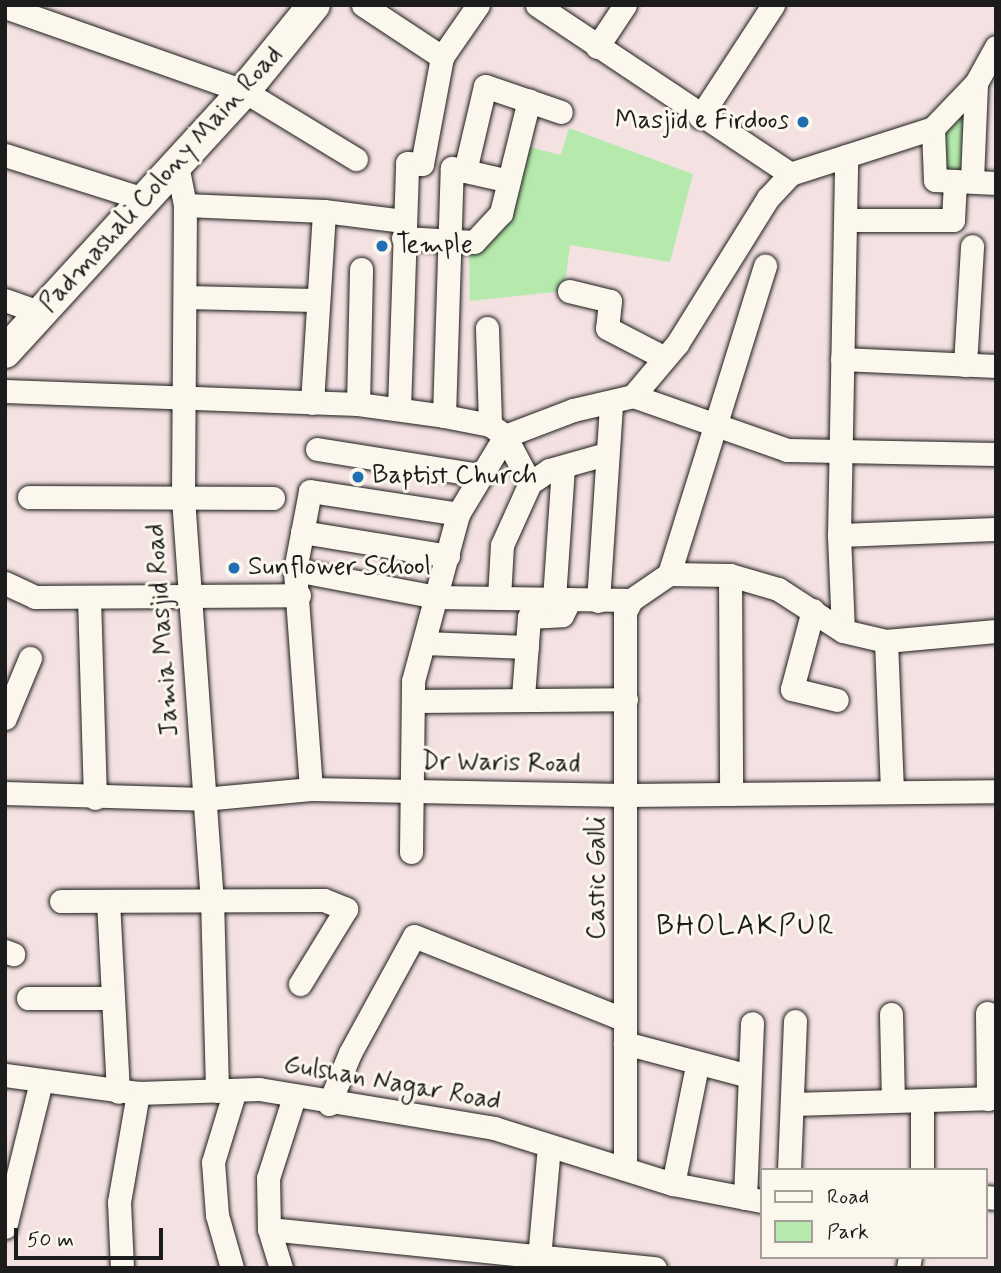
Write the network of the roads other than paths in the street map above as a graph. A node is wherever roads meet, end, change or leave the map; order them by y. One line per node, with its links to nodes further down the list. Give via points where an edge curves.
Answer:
1 (314, 5): 12 (street, Padmashali Colony Main Road)
2 (363, 5): 10 (street)
3 (478, 5): 10 (street)
4 (537, 5): 8 (street)
5 (625, 5): 8 (street)
6 (773, 5): 15 (street)
7 (5, 7): 12 (street)
8 (597, 47): 15 (street)
9 (996, 47): 11 (street)
10 (442, 57): 30 (street, via 422,164 407,163)
11 (976, 83): 16 (street); 23 (street)
12 (244, 91): 19 (street); 20 (street, Padmashali Colony Main Road)
13 (529, 100): 14 (street); 21 (street, via 485,86); 24 (street)
14 (561, 112)
15 (700, 117): 22 (street)
16 (933, 128): 18 (street); 23 (street, via 935,180)
17 (5, 155): 26 (street)
18 (846, 156): 22 (street); 29 (street)
19 (356, 159)
20 (177, 166): 26 (street, Padmashali Colony Main Road); 27 (street, Jamia Masjid Road)
21 (465, 171): 24 (street); 31 (street, via 453,168)
22 (790, 174): 42 (street, via 768,198 677,345)
23 (964, 180): 25 (street); 29 (street, via 953,220)
24 (509, 181): 31 (street, via 501,213 474,242)
25 (996, 183)
26 (144, 199): 39 (street, Padmashali Colony Main Road)
27 (186, 205): 28 (street); 36 (street, Jamia Masjid Road)
28 (324, 211): 30 (street); 38 (street)
29 (846, 220): 43 (street)
30 (403, 230): 31 (street); 52 (street)
31 (448, 238): 53 (street)
32 (972, 246): 44 (street)
33 (765, 266): 54 (street)
34 (361, 269): 50 (street)
35 (569, 291): 42 (street, via 610,301 607,328)
36 (185, 298): 38 (street); 48 (street, Jamia Masjid Road)
37 (5, 300): 39 (street)
38 (315, 300): 49 (street)
39 (44, 314): 41 (street, Padmashali Colony Main Road)
40 (487, 328): 55 (street)
41 (5, 352)
42 (663, 357): 47 (street)
43 (842, 359): 44 (street); 58 (street)
44 (965, 365): 45 (street)
45 (996, 366)
46 (5, 391): 48 (street)
47 (633, 396): 51 (street); 54 (street)
48 (184, 402): 49 (street); 64 (street, Jamia Masjid Road)
49 (312, 403): 50 (street)
50 (358, 404): 52 (street)
51 (611, 404): 55 (street); 57 (street)
52 (399, 409): 53 (street)
53 (444, 416): 55 (street)
54 (714, 425): 58 (street, via 787,450); 72 (street)
55 (497, 430): 61 (street); 62 (street)
56 (317, 449): 61 (street)
57 (606, 454): 60 (street); 82 (street)
58 (841, 454): 59 (street); 69 (street)
59 (996, 454)
60 (563, 467): 62 (street); 80 (street)
61 (480, 475): 66 (street)
62 (530, 483): 79 (street, via 502,545)
63 (29, 497): 64 (street)
64 (183, 498): 65 (street); 75 (street, Jamia Masjid Road)
65 (273, 498)
66 (458, 514): 68 (street, via 310,491); 70 (street)
67 (996, 529): 69 (street)
68 (302, 532): 70 (street); 71 (street)
69 (839, 535): 84 (street)
70 (448, 556): 78 (street)
71 (295, 570): 76 (street); 78 (street)
72 (669, 573): 73 (street); 81 (street)
73 (730, 575): 83 (street, via 778,589); 100 (street)
74 (5, 583): 77 (street, via 35,597)
75 (192, 594): 76 (street); 77 (street); 103 (street, Jamia Masjid Road)
76 (299, 595): 95 (street)
77 (89, 597): 102 (street)
78 (436, 597): 79 (street); 87 (street)
79 (499, 598): 80 (street)
80 (562, 599): 82 (street); 88 (street, via 562,615 529,617)
81 (631, 600): 82 (street); 91 (street, Castic Galli, via 625,612)
82 (598, 601)
83 (813, 610): 84 (street); 92 (street, via 792,689)
84 (843, 631): 86 (street)
85 (996, 631): 86 (street)
86 (886, 641): 98 (street)
87 (424, 643): 88 (street); 93 (street)
88 (527, 647): 90 (street)
89 (30, 658): 94 (street)
90 (523, 696): 91 (street); 93 (street)
91 (626, 699): 101 (street, Castic Galli)
92 (837, 700)
93 (414, 701): 96 (street)
94 (5, 718)
95 (311, 789): 96 (street, Dr Waris Road); 103 (street, Dr Waris Road)
96 (415, 791): 101 (street, Dr Waris Road); 104 (street)
97 (996, 791): 98 (street, Dr Waris Road)
98 (892, 792): 100 (street, Dr Waris Road)
99 (5, 793): 102 (street, Dr Waris Road)
100 (731, 793): 101 (street, Dr Waris Road)
101 (627, 795): 115 (street, Castic Galli)
102 (95, 798): 103 (street, Dr Waris Road)
103 (203, 799): 105 (street, Jamia Masjid Road)
104 (411, 852)
105 (212, 898): 107 (street); 108 (street, via 324,900 346,909); 120 (street, Jamia Masjid Road)
106 (61, 901): 107 (street)
107 (108, 901): 110 (street)
108 (300, 984)
109 (28, 998): 110 (street)
110 (113, 998): 121 (street)
111 (987, 1013): 123 (street)
112 (891, 1014): 124 (street)
113 (795, 1021): 127 (street)
114 (752, 1023): 118 (street)
115 (625, 1031): 116 (street); 126 (street, via 414,936 350,1054); 130 (street, Castic Galli)
116 (696, 1066): 118 (street); 133 (street)
117 (5, 1075): 119 (street, Gulshan Nagar Road)
118 (749, 1076): 134 (street)
119 (41, 1081): 121 (street, Gulshan Nagar Road); 129 (street)
120 (226, 1091): 121 (street, Gulshan Nagar Road); 122 (street, Gulshan Nagar Road); 140 (street, Jamia Masjid Road, via 213,1162 217,1214)
121 (128, 1092): 139 (street, via 119,1202)
122 (294, 1097): 126 (street, Gulshan Nagar Road); 136 (street, via 268,1178)
123 (992, 1099): 125 (street)
124 (893, 1101): 125 (street); 127 (street)
125 (922, 1101): 132 (street)
126 (329, 1104): 128 (street, Gulshan Nagar Road, via 494,1128)
127 (792, 1104): 131 (street)
128 (549, 1147): 130 (street, Gulshan Nagar Road); 138 (street)
129 (15, 1158): 135 (street)
130 (625, 1168): 133 (street, Gulshan Nagar Road)
131 (789, 1168)
132 (922, 1168)
133 (673, 1184): 134 (street, Gulshan Nagar Road)
134 (753, 1200)
135 (5, 1227)
136 (269, 1229): 137 (street); 141 (street)
137 (470, 1258): 138 (street)
138 (539, 1258): 142 (street)
139 (122, 1268)
140 (232, 1268)
141 (281, 1268)
142 (655, 1268)

